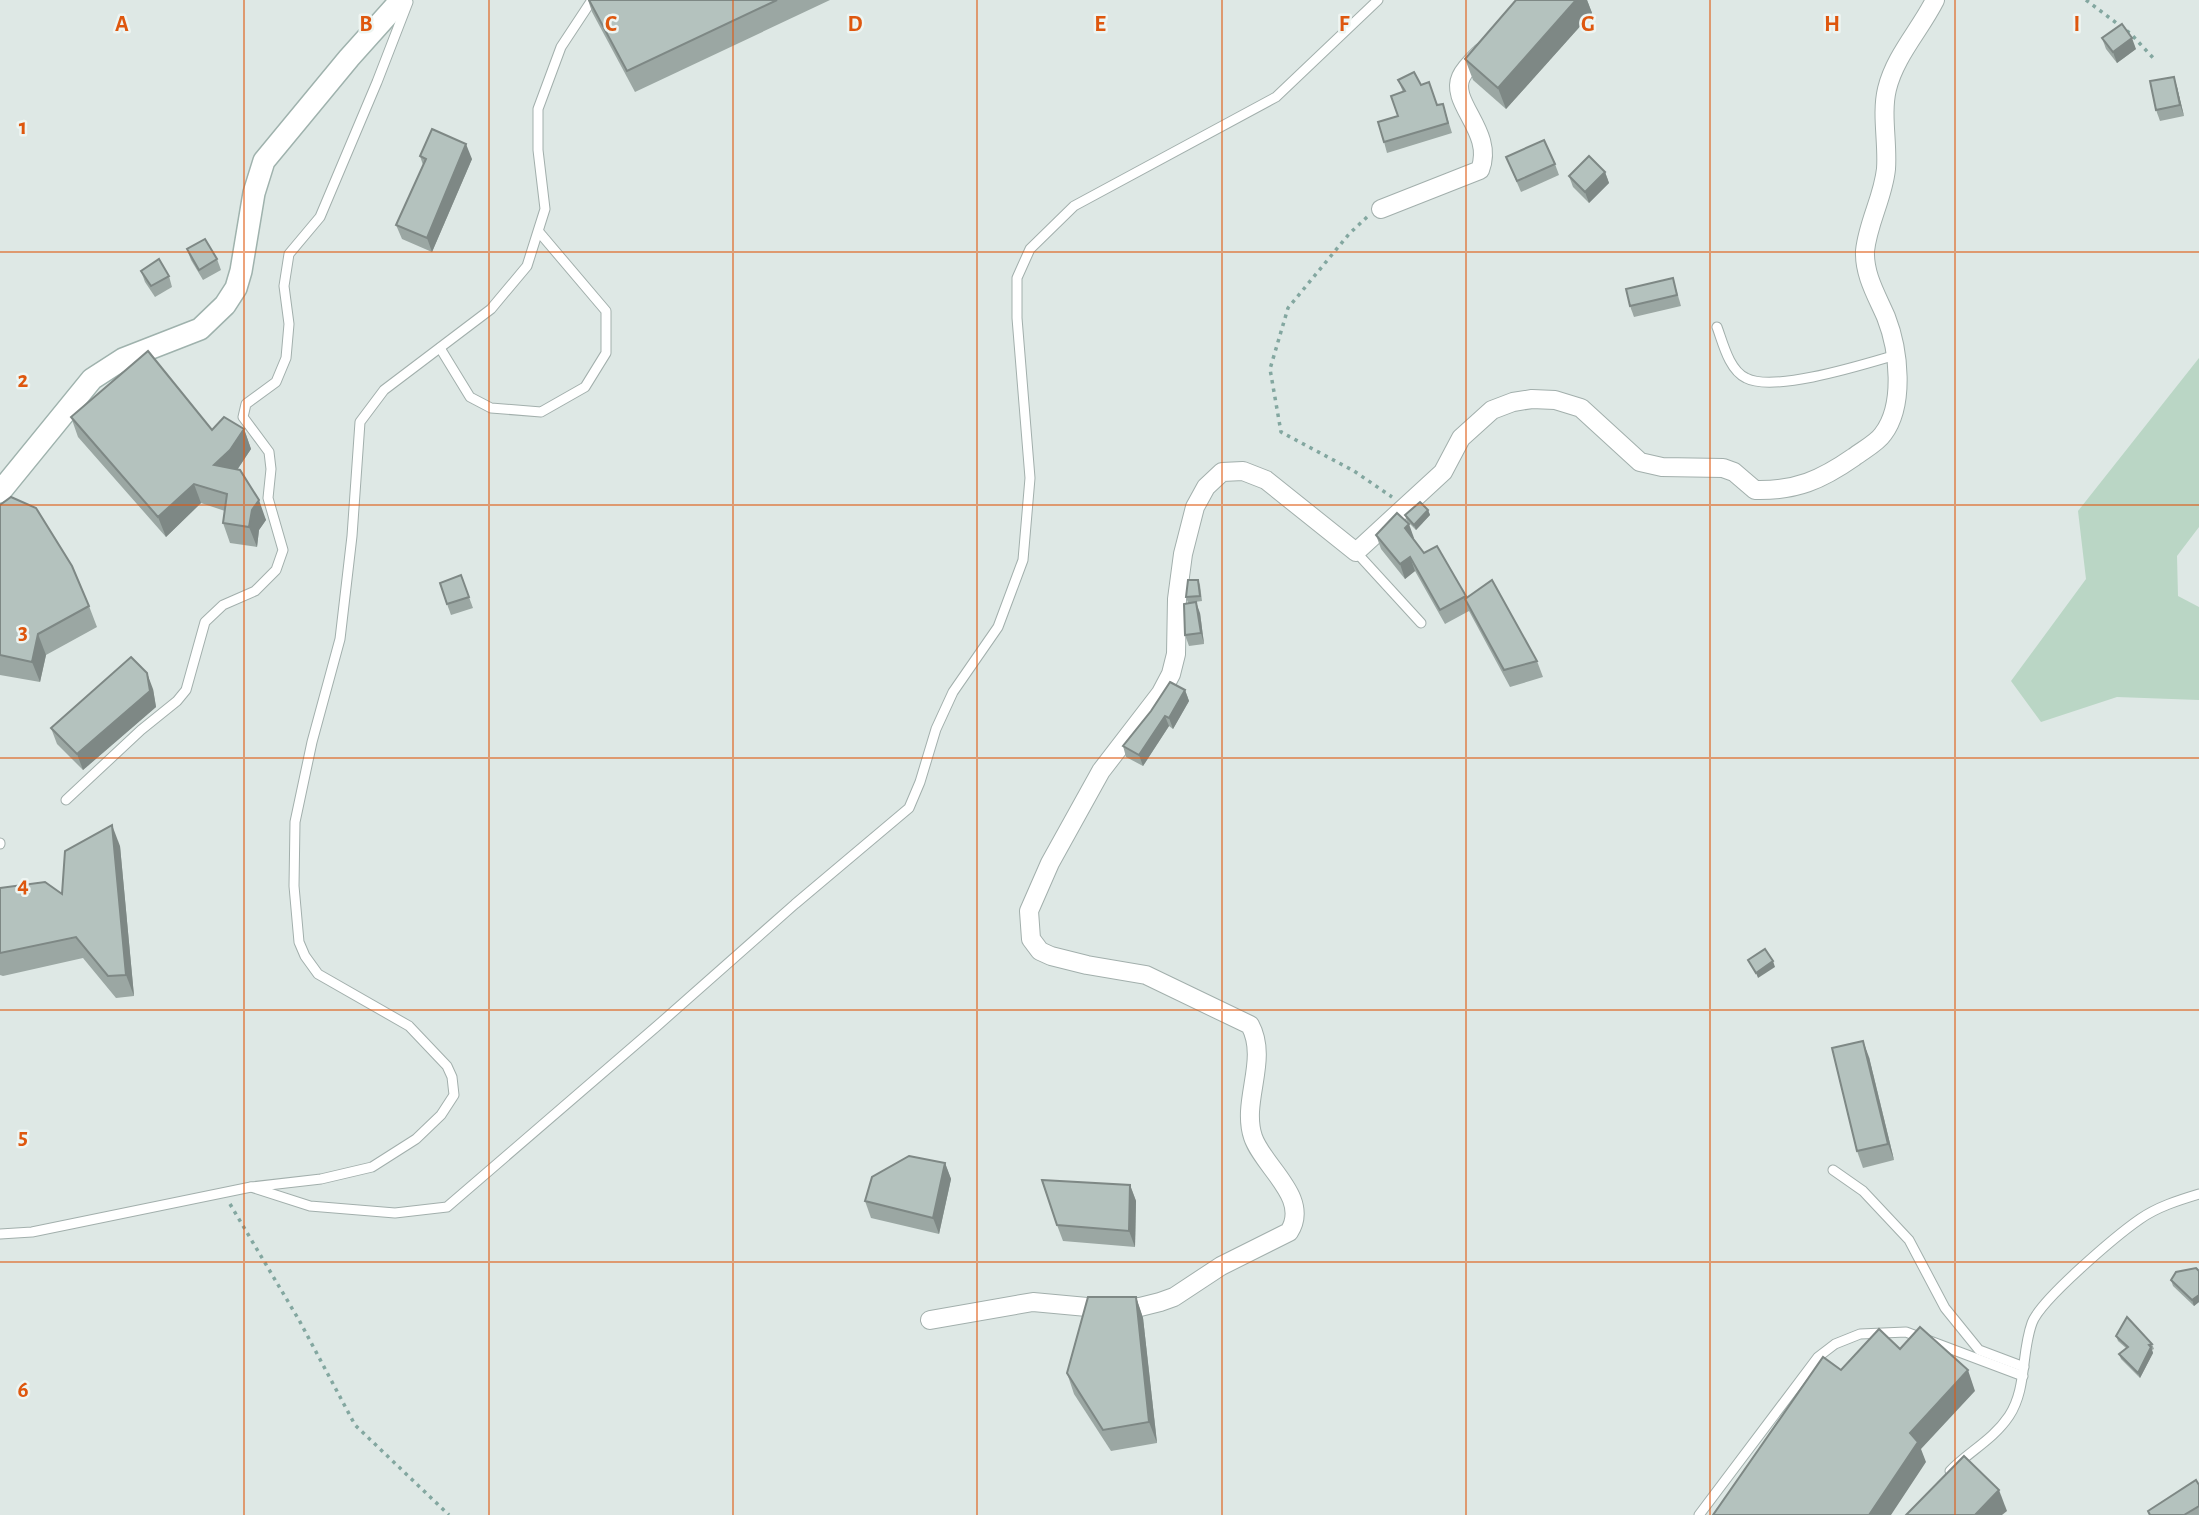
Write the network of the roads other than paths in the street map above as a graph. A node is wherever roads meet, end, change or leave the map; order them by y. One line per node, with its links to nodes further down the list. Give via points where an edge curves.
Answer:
1 (401, 0): 12 (main road, via 264,160 241,271 225,305 200,329 123,359 92,379)
2 (408, 0): 15 (lane, via 320,217 289,254 284,286 289,324 286,358 276,382 246,404 243,417 269,452 268,498 283,550 276,569 255,591 223,605 205,622 186,690)
3 (592, 0): 8 (lane, via 561,47 538,109 545,209)
4 (1378, 0): 17 (lane, via 1276,97 1074,206 1030,249 1017,278 1030,478 1023,560 998,627 941,716 909,808 447,1207 395,1213 310,1206)
5 (1935, 0): 11 (street, via 1908,43 1887,90 1886,170 1865,254)
6 (1493, 38): 7 (street, via 1461,77 1458,88 1484,145 1480,170)
7 (1381, 209)
8 (539, 232): 10 (lane, via 527,266 491,309); 10 (lane, via 606,311 606,353 585,387 541,412 491,408 470,397)
9 (1717, 327): 11 (lane, via 1730,361 1745,378 1759,381 1796,380)
10 (440, 348): 17 (lane, via 384,390 360,422 340,639 295,822 294,886 299,942 318,975 410,1026 447,1066 454,1095 416,1139 372,1167 321,1179)
11 (1896, 355): 13 (street, via 1895,414 1882,436 1829,474 1796,488 1755,491 1723,468 1640,462 1581,408 1532,399 1492,410 1461,438 1443,472)
12 (0, 492)
13 (1356, 552): 14 (lane); 20 (street, via 1266,480 1243,471 1222,472 1206,487 1195,508 1183,554 1171,674 1101,771 1029,911 1031,939 1040,951 1146,975 1250,1025 1256,1055 1250,1129 1293,1203 1294,1223 1289,1232 1160,1302 1140,1307 1032,1303)
14 (1421, 623)
15 (66, 800)
16 (1833, 1170): 21 (lane, via 1863,1191 1909,1240 1945,1308 1979,1350)
17 (251, 1187): 19 (lane, via 32,1232)
18 (2199, 1194): 21 (lane, via 2141,1218 2044,1304 2032,1321)
19 (0, 1234)
20 (930, 1320)
21 (2023, 1371): 22 (lane, via 2010,1415); 23 (lane, via 1906,1332 1860,1334 1835,1345 1818,1357)
22 (1943, 1479)
23 (1699, 1515)

